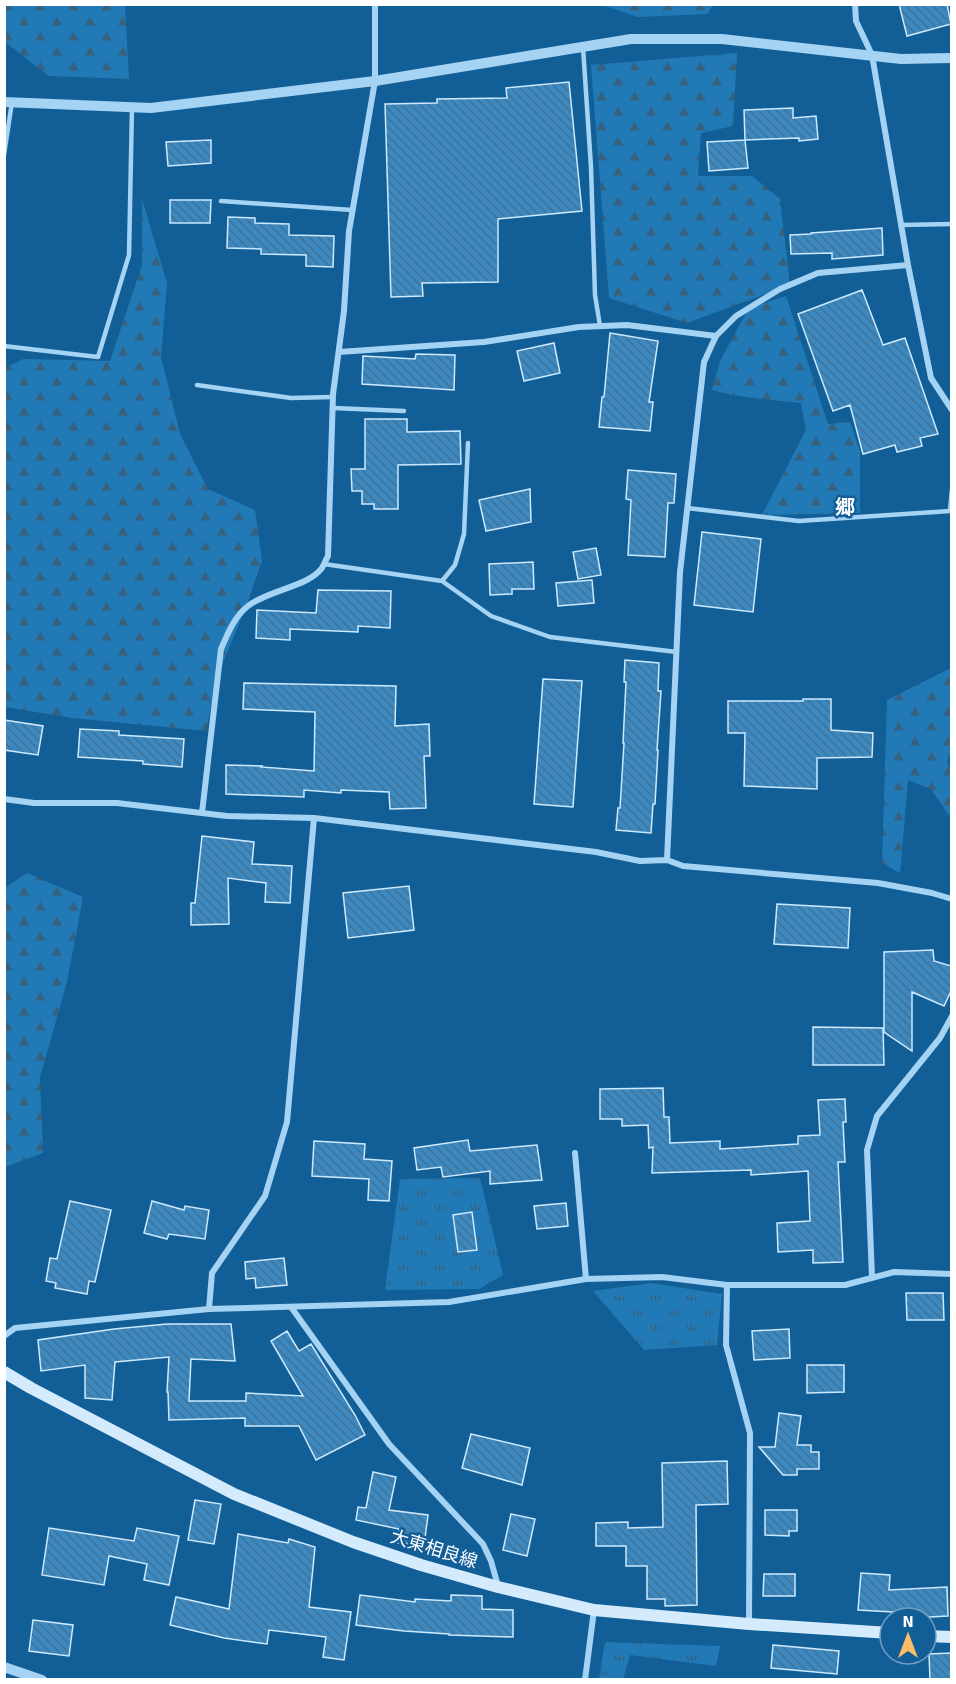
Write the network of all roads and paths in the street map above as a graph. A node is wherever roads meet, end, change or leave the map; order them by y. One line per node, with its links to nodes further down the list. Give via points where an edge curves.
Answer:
1 (375, 4): 6 (street)
2 (855, 4): 4 (street, via 856,21)
3 (583, 47): 4 (street, via 631,39 722,39); 6 (street); 15 (lane)
4 (872, 55): 5 (street); 13 (street)
5 (951, 58)
6 (375, 81): 8 (street, via 151,108); 11 (street)
7 (8, 102): 8 (street); 9 (lane)
8 (132, 107): 17 (lane, via 129,255 98,357)
9 (4, 155)
10 (221, 201): 11 (lane)
11 (352, 210): 18 (street)
12 (951, 224): 13 (lane)
13 (902, 225): 14 (street)
14 (908, 265): 16 (street, via 818,273 780,289 736,316); 22 (street, via 931,378)
15 (600, 326): 16 (street, via 627,325); 18 (street, via 483,342)
16 (716, 336): 26 (street, via 704,362)
17 (4, 346)
18 (339, 352): 20 (street)
19 (197, 385): 20 (lane, via 291,398)
20 (333, 397): 21 (street)
21 (333, 408): 23 (lane); 27 (street, via 328,556)
22 (951, 410)
23 (404, 411)
24 (468, 443): 28 (lane, via 464,534 455,566)
25 (951, 489): 26 (lane, via 950,511 799,521)
26 (687, 508): 29 (street)
27 (324, 564): 28 (lane); 31 (street, via 309,579 261,597 232,624 221,649)
28 (442, 581): 29 (lane, via 491,616 550,637)
29 (677, 652): 33 (street)
30 (4, 798): 31 (street, via 117,803)
31 (202, 813): 32 (street)
32 (314, 819): 33 (street, via 596,852 640,861); 42 (street, via 287,1122 265,1196 212,1274)
33 (667, 860): 34 (street, via 682,866 878,883)
34 (951, 899)
35 (951, 1016): 38 (street, via 940,1038 877,1116 867,1150)
36 (575, 1153): 39 (street)
37 (951, 1274): 38 (street, via 894,1272)
38 (872, 1278): 40 (street, via 845,1285)
39 (586, 1279): 40 (street, via 662,1277); 41 (street, via 449,1302)
40 (727, 1285): 47 (street, via 726,1345 750,1433)
41 (291, 1307): 42 (street); 45 (street, via 390,1444 483,1544)
42 (209, 1309): 43 (street, via 15,1328)
43 (4, 1336)
44 (4, 1372): 45 (main road, 大東相良線, via 234,1494 353,1542)
45 (498, 1587): 46 (main road, 大東相良線)
46 (594, 1610): 47 (main road, 大東相良線); 51 (street)
47 (749, 1624): 48 (main road, 大東相良線)
48 (878, 1632)
49 (4, 1667): 50 (street)
50 (42, 1680)
51 (585, 1680)

